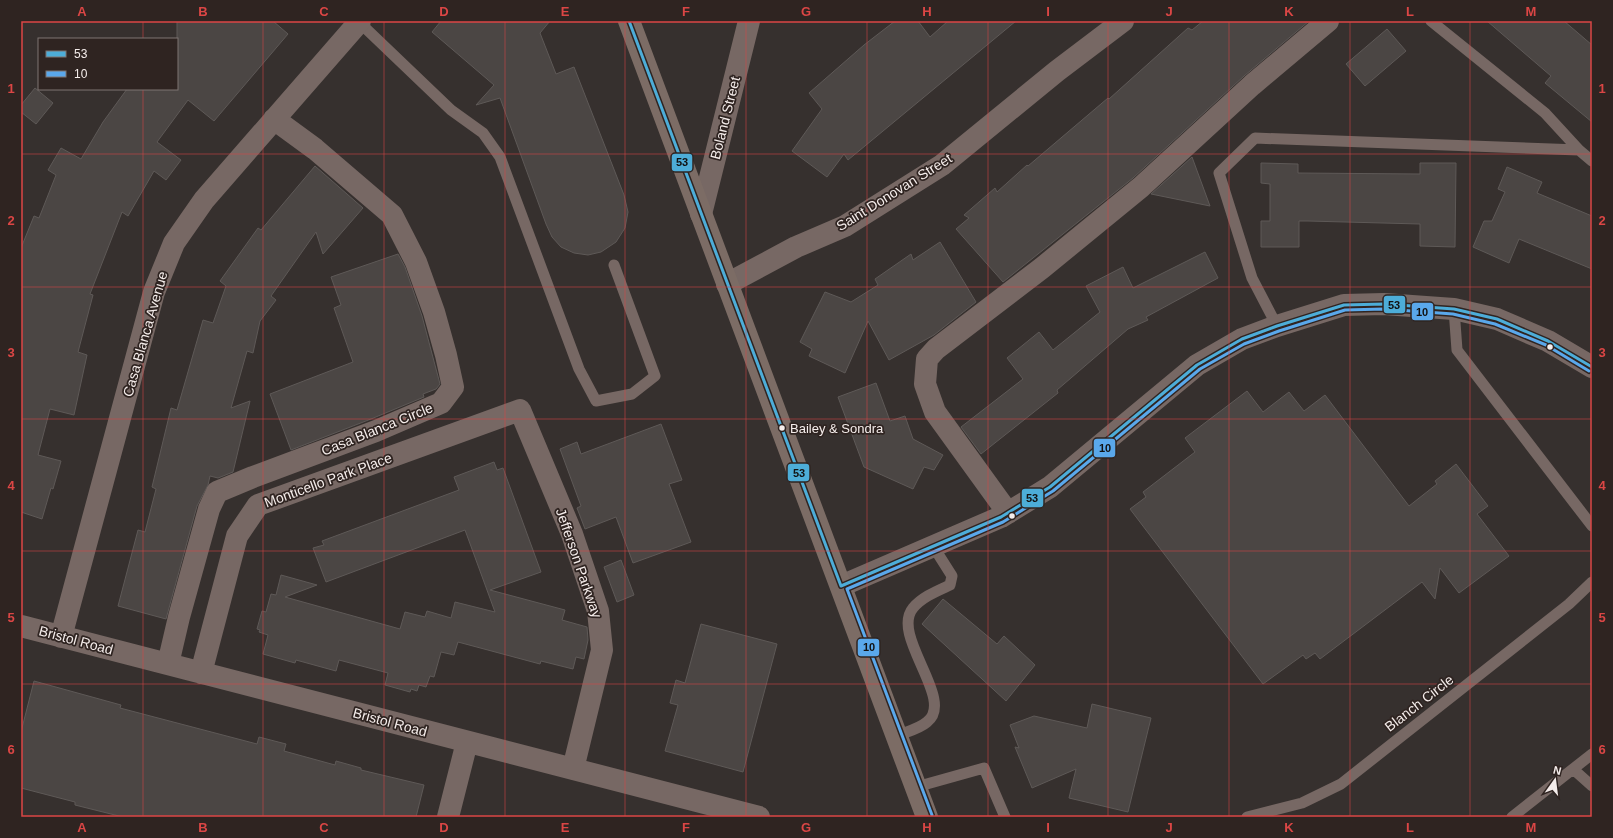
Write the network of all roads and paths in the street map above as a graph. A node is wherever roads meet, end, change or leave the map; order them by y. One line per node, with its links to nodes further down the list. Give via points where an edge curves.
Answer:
1 (629, 21): 10 (street)
2 (749, 21): 10 (street, Boland Street)
3 (1123, 21): 12 (street, Saint Donovan Street, via 942,165 845,226 796,247)
4 (1328, 21): 17 (street, via 1252,85 1141,187 1042,268 936,349 927,359 925,384 935,412)
5 (1431, 21): 8 (lane, via 1545,113)
6 (359, 22): 7 (street, Casa Blanca Avenue); 11 (lane, via 451,110 484,133 500,157 579,369 596,401 632,394 655,376)
7 (274, 119): 23 (street, Casa Blanca Avenue, via 204,200 174,243 154,292); 24 (street, Casa Blanca Circle, via 315,149 392,215 416,262 434,312 453,387 441,403 376,431 217,492 209,509 178,617)
8 (1579, 150): 9 (lane); 14 (lane, via 1255,138 1219,173 1252,278)
9 (1592, 161)
10 (701, 214): 12 (street)
11 (614, 265)
12 (727, 284): 21 (street)
13 (1454, 310): 14 (street, via 1384,304 1344,305); 15 (street, via 1497,319 1548,341); 18 (lane, via 1457,350)
14 (1277, 326): 17 (street, via 1242,339 1196,365 1050,487)
15 (1592, 366)
16 (520, 410): 25 (street, Monticello Park Place, via 258,506 237,536); 29 (street, Jefferson Parkway, via 572,534 598,611 602,650)
17 (1008, 513): 19 (street)
18 (1592, 526)
19 (933, 546): 21 (street); 26 (lane, via 952,576 950,585 921,600 912,609 908,624 912,642 935,699 935,712 928,722)
20 (1592, 582): 37 (lane, Blanch Circle, via 1569,604 1341,784 1302,803)
21 (841, 586): 26 (street)
22 (21, 626): 23 (street, Bristol Road)
23 (61, 637): 24 (street, Bristol Road)
24 (168, 664): 25 (street, Bristol Road)
25 (202, 673): 27 (street, Bristol Road)
26 (896, 736): 32 (street)
27 (467, 742): 29 (street, Bristol Road); 33 (street)
28 (1592, 754): 30 (lane)
29 (573, 769): 34 (street, Bristol Road)
30 (1573, 769): 31 (lane); 38 (lane)
31 (1592, 786)
32 (916, 787): 35 (street); 36 (lane, via 984,768)
33 (448, 817)
34 (759, 817)
35 (927, 817)
36 (1005, 817)
37 (1247, 817)
38 (1512, 817)

